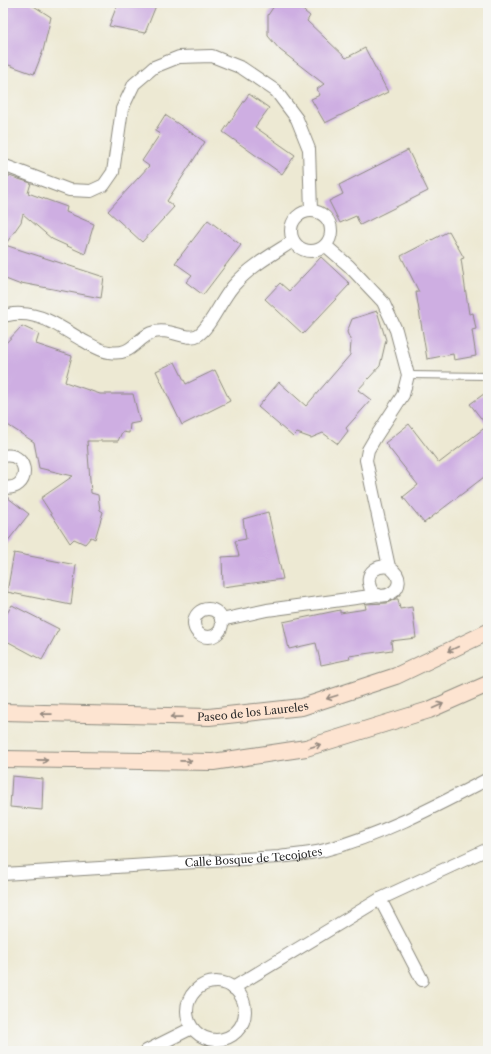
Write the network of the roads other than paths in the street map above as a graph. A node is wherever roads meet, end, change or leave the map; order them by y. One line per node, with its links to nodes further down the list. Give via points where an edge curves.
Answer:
1 (3, 165): 2 (street, via 69,190 91,191 104,185 113,172 122,109 134,84 154,67 179,57 212,56 242,68 276,91 296,119 309,148)
2 (311, 211): 3 (street, via 298,216 291,227); 4 (street, via 322,214 330,224 331,236)
3 (293, 241): 4 (street, via 302,250 314,252); 5 (street, via 252,267 234,284 203,331 196,336 186,337 158,330 144,336 134,347 124,352 109,352 91,345 46,319 22,314)
4 (326, 246): 6 (street, via 383,302 396,330)
5 (3, 316)
6 (408, 375): 7 (lane); 10 (street, via 403,395 368,450 366,460)
7 (488, 376)
8 (3, 456): 9 (street, via 20,460 24,472 20,483 14,487)
9 (3, 487)
10 (389, 567): 11 (street, via 398,577 396,590 384,596); 11 (street, via 376,568 368,579 372,592)
11 (378, 595): 12 (street, via 267,610)
12 (221, 620)
13 (488, 632): 15 (main road, Paseo de los Laureles, one-way to 15, via 396,676 302,707 209,718)
14 (488, 684): 16 (main road, one-way to 14, via 213,762 306,748 430,710)
15 (3, 712)
16 (3, 759)
17 (488, 779): 19 (street, Calle Bosque de Tecojotes, via 367,837 323,851 279,857)
18 (487, 852): 20 (street)
19 (3, 874)
20 (380, 899): 21 (street); 22 (street)
21 (422, 980)
22 (233, 988): 23 (street, via 216,982 207,984 192,994 186,1011); 23 (street, via 244,1007 243,1021 239,1029 224,1039 215,1041 202,1037)
23 (192, 1028): 24 (street)
24 (146, 1051)

